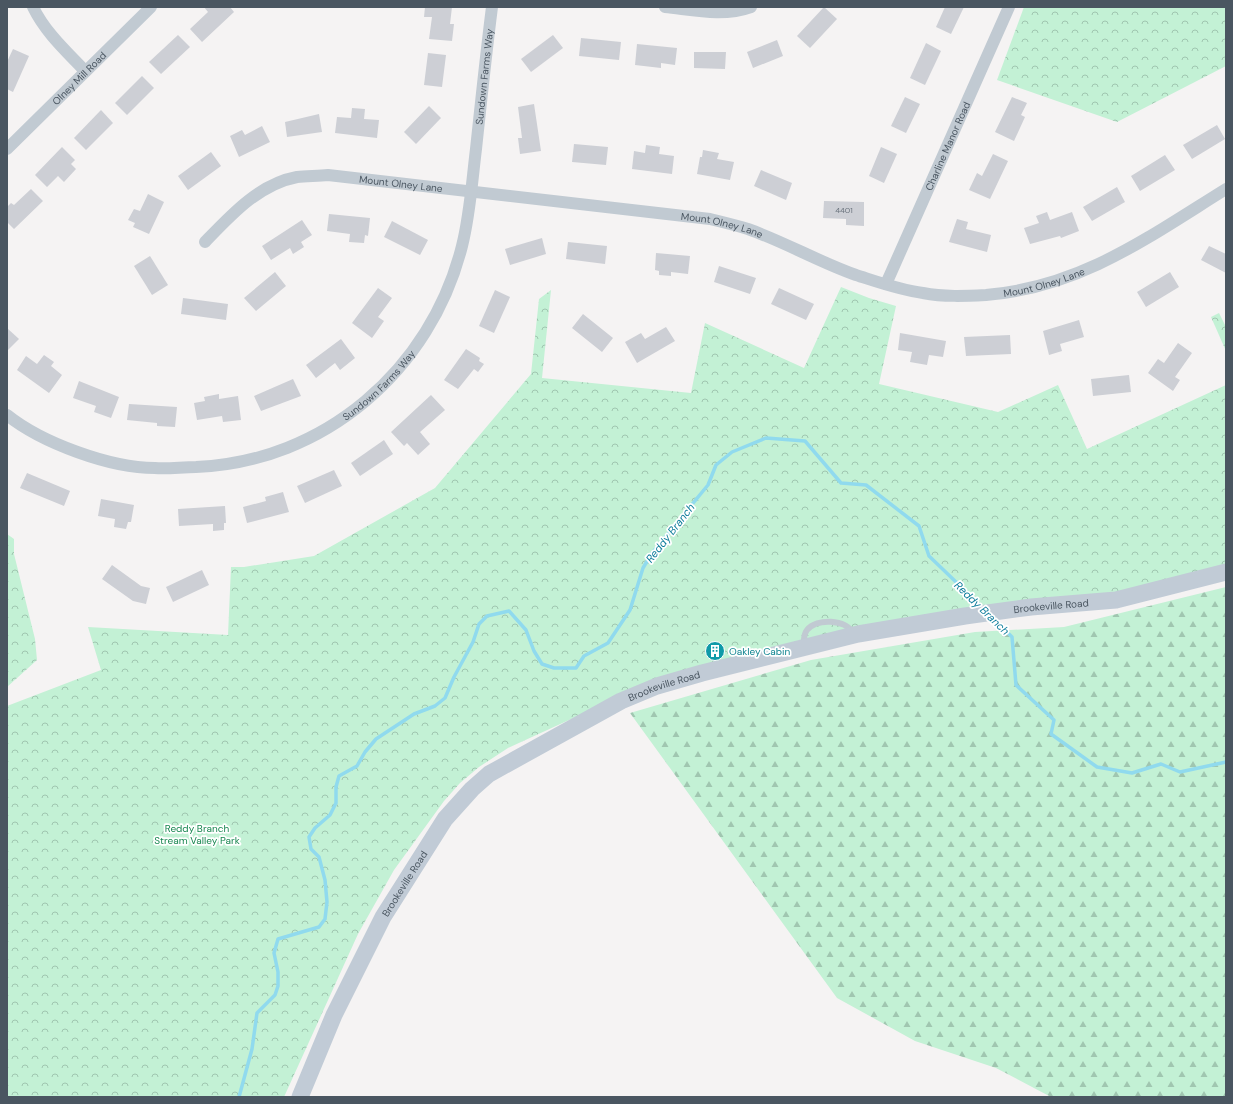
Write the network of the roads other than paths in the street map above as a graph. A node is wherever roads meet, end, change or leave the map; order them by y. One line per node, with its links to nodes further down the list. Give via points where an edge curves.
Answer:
1 (33, 7): 7 (street, via 55,39)
2 (151, 7): 7 (street, Olney Mill Road)
3 (492, 7): 10 (street, Sundown Farms Way)
4 (665, 7): 5 (street, via 720,13 739,12)
5 (751, 7)
6 (1009, 7): 12 (street, Charline Manor Road)
7 (85, 71): 8 (street, Olney Mill Road)
8 (7, 148)
9 (1226, 189): 12 (street, Mount Olney Lane, via 1122,253 1084,272 1048,284 1009,293 965,296 923,294)
10 (471, 191): 11 (street, Mount Olney Lane, via 328,175 297,177 271,186 255,196 235,211); 12 (street, Mount Olney Lane, via 710,219 748,229 854,274); 13 (street, Sundown Farms Way, via 462,246 447,290 437,312 408,358 376,392 338,423 316,435 271,454 223,466 154,468 126,465 93,457 37,435)
11 (205, 242)
12 (886, 284)
13 (7, 415)
14 (1226, 572): 15 (street, Brookeville Road, via 1116,600 1031,607 854,635 657,686 621,701 489,774 445,819 382,917 334,1016)
15 (300, 1097)

